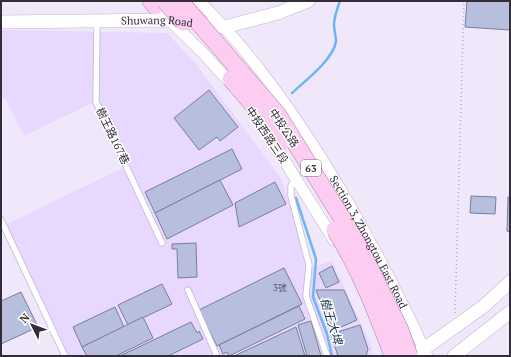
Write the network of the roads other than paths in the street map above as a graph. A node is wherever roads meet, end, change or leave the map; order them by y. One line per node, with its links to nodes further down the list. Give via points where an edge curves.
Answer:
1 (180, 1): 17 (main road, 中投公路 / 63, bridge, via 278,115 358,244 400,330)
2 (199, 1): 8 (street, Section 3, Zhongtou East Road)
3 (308, 1): 8 (street, Shuwang Road, via 278,13)
4 (155, 2): 5 (street, 中投西路三段); 22 (main road, 中投公路 / 63, bridge, via 271,126 345,245 375,309)
5 (170, 20): 7 (street, Shuwang Road); 8 (street, Shuwang Road); 10 (street, 中投西路三段, via 232,85)
6 (1, 22): 7 (street, Shuwang Road)
7 (97, 22): 13 (lane, 樹王路167巷, via 96,102)
8 (225, 27): 9 (street, Section 3, Zhongtou East Road)
9 (287, 106): 10 (street, via 288,118 279,129 269,130); 17 (street, Section 3, Zhongtou East Road, via 315,147 375,249)
10 (260, 123): 11 (street, 中投西路三段)
11 (296, 177): 20 (lane, via 291,191 309,265 306,296); 21 (street, 中投西路三段, via 332,236 363,296)
12 (1, 220): 18 (lane)
13 (162, 243)
14 (510, 282): 17 (street, via 484,306)
15 (188, 290): 19 (lane)
16 (510, 312): 23 (street)
17 (418, 355)
18 (65, 356)
19 (217, 356)
20 (327, 356)
21 (386, 356)
22 (393, 356)
23 (454, 356)

